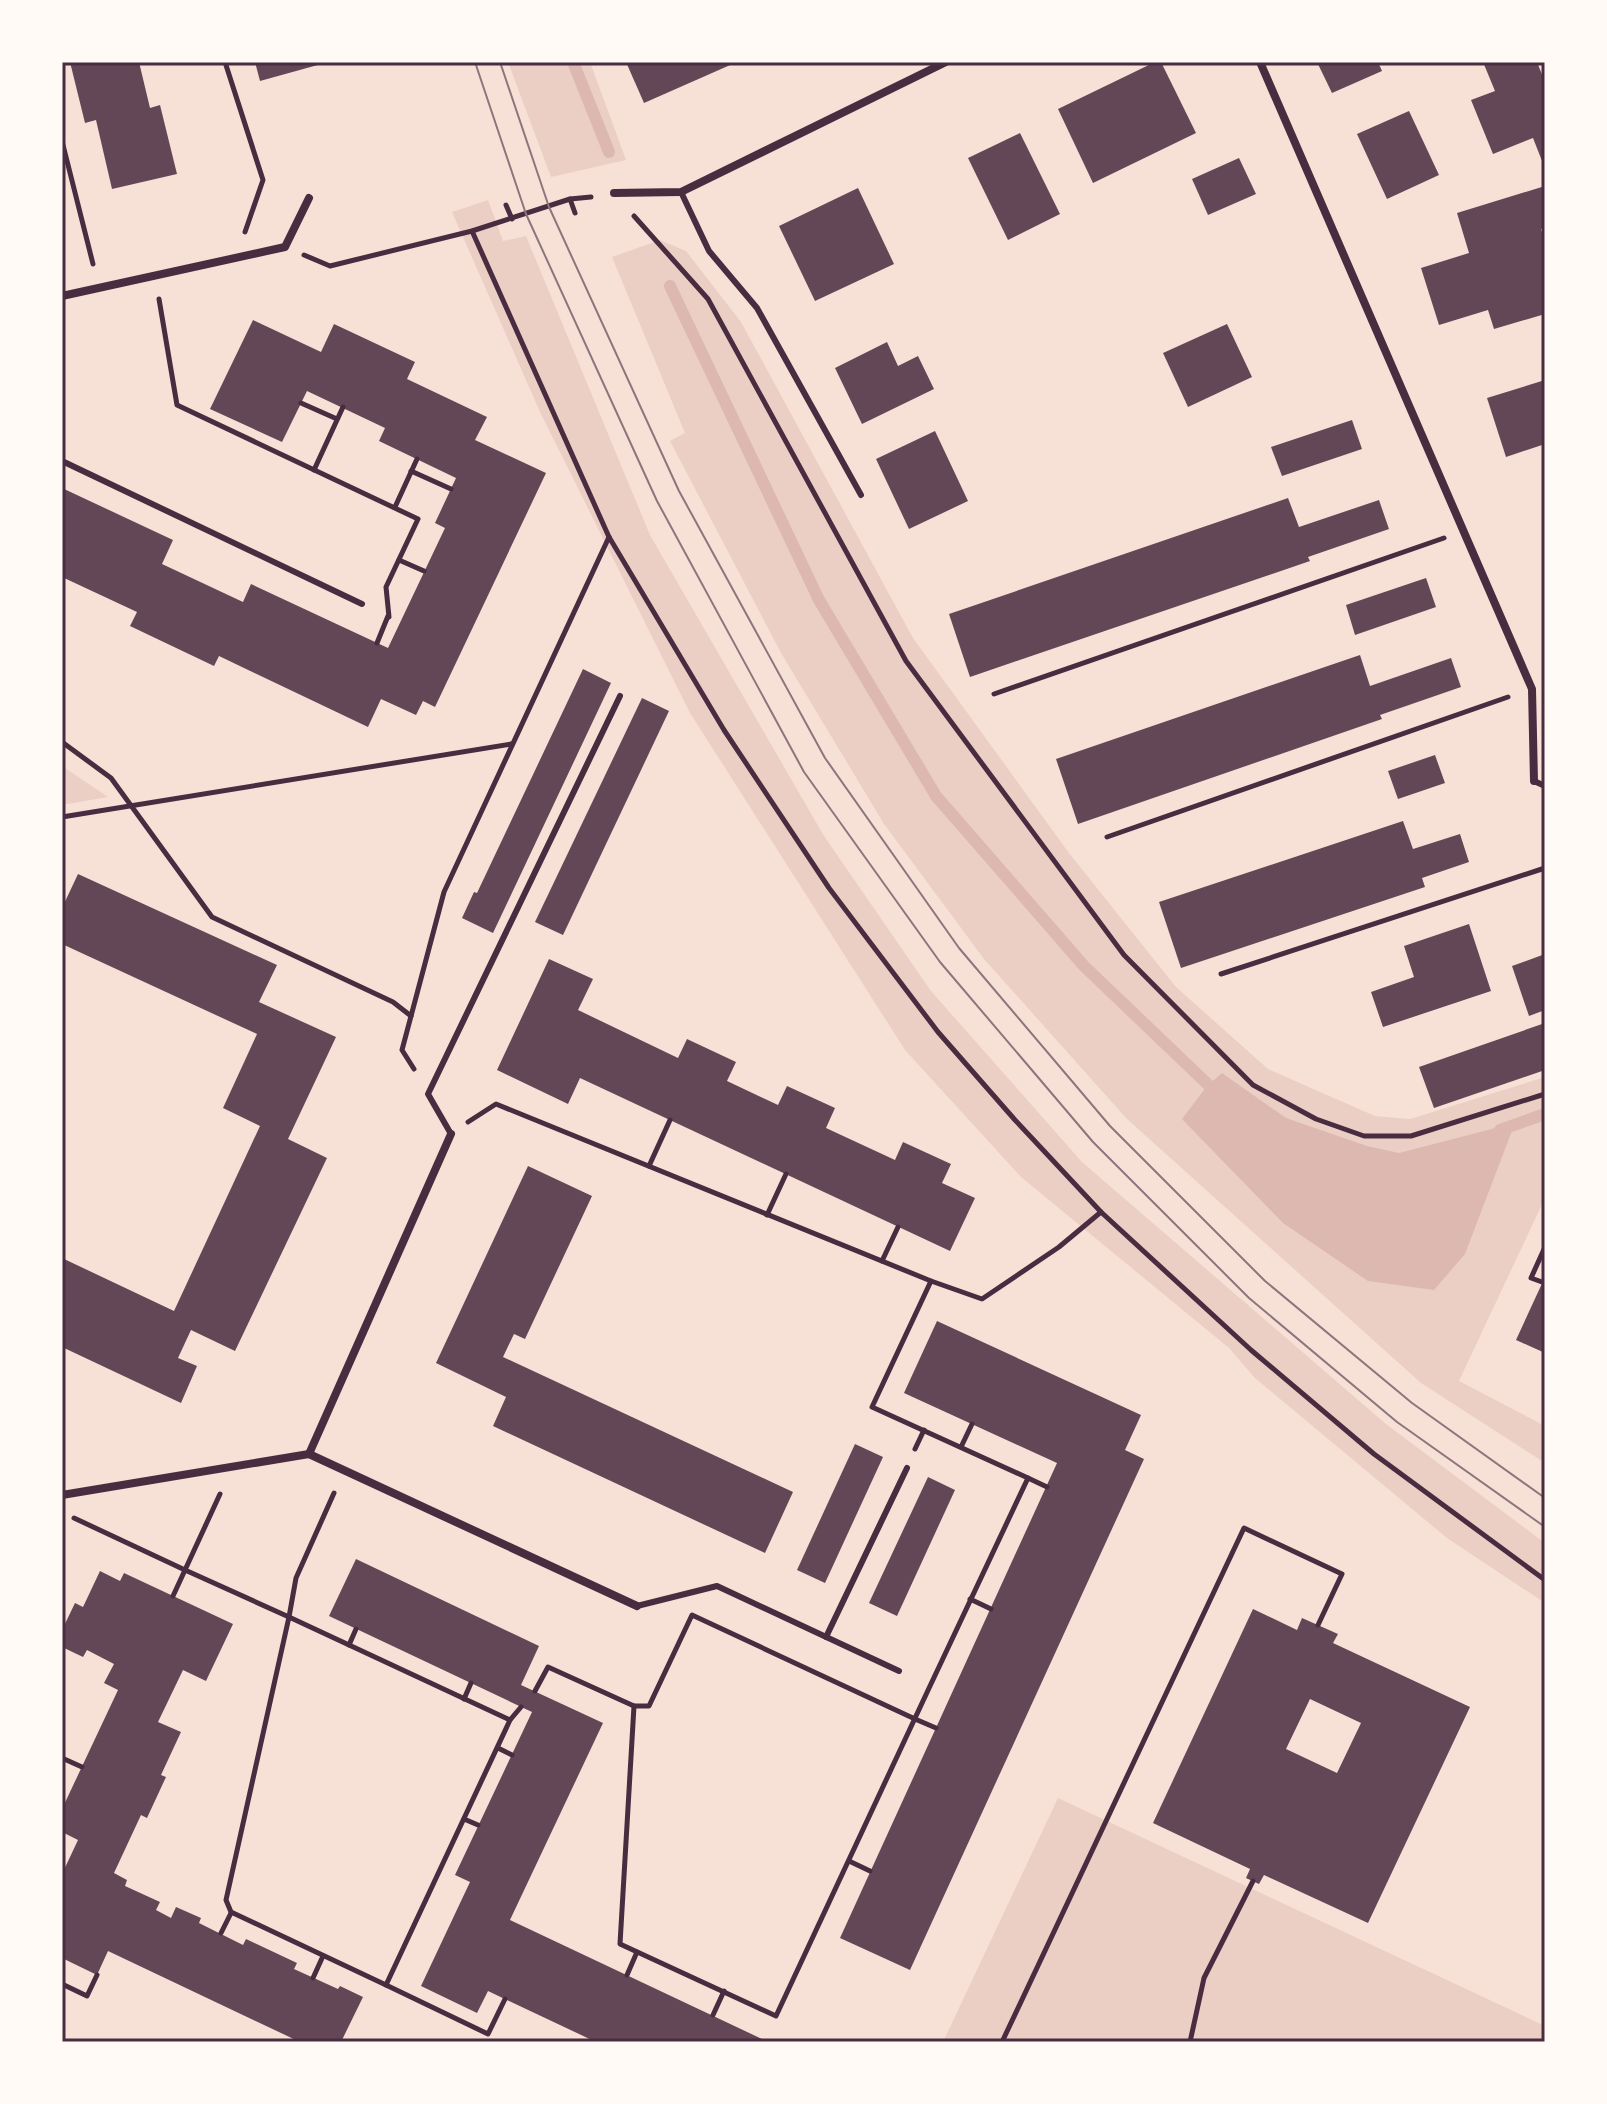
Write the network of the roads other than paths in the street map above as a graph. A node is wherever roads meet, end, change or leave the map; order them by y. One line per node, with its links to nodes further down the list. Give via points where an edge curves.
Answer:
1 (946, 62): 3 (street)
2 (1260, 62): 12 (street, via 1532,689)
3 (930, 65): 4 (street)
4 (681, 192): 5 (street); 9 (lane, via 709,251 757,308)
5 (614, 193)
6 (309, 198): 7 (street, via 285,247)
7 (62, 296)
8 (62, 461): 10 (lane)
9 (861, 495)
10 (362, 604)
11 (620, 696): 14 (lane, via 428,1094)
12 (1534, 781): 13 (lane)
13 (1545, 786)
14 (451, 1134): 15 (street)
15 (309, 1454): 17 (street); 18 (street)
16 (907, 1468): 19 (lane)
17 (62, 1495)
18 (637, 1606): 19 (lane, via 717,1586)
19 (826, 1637): 20 (lane)
20 (899, 1671)

